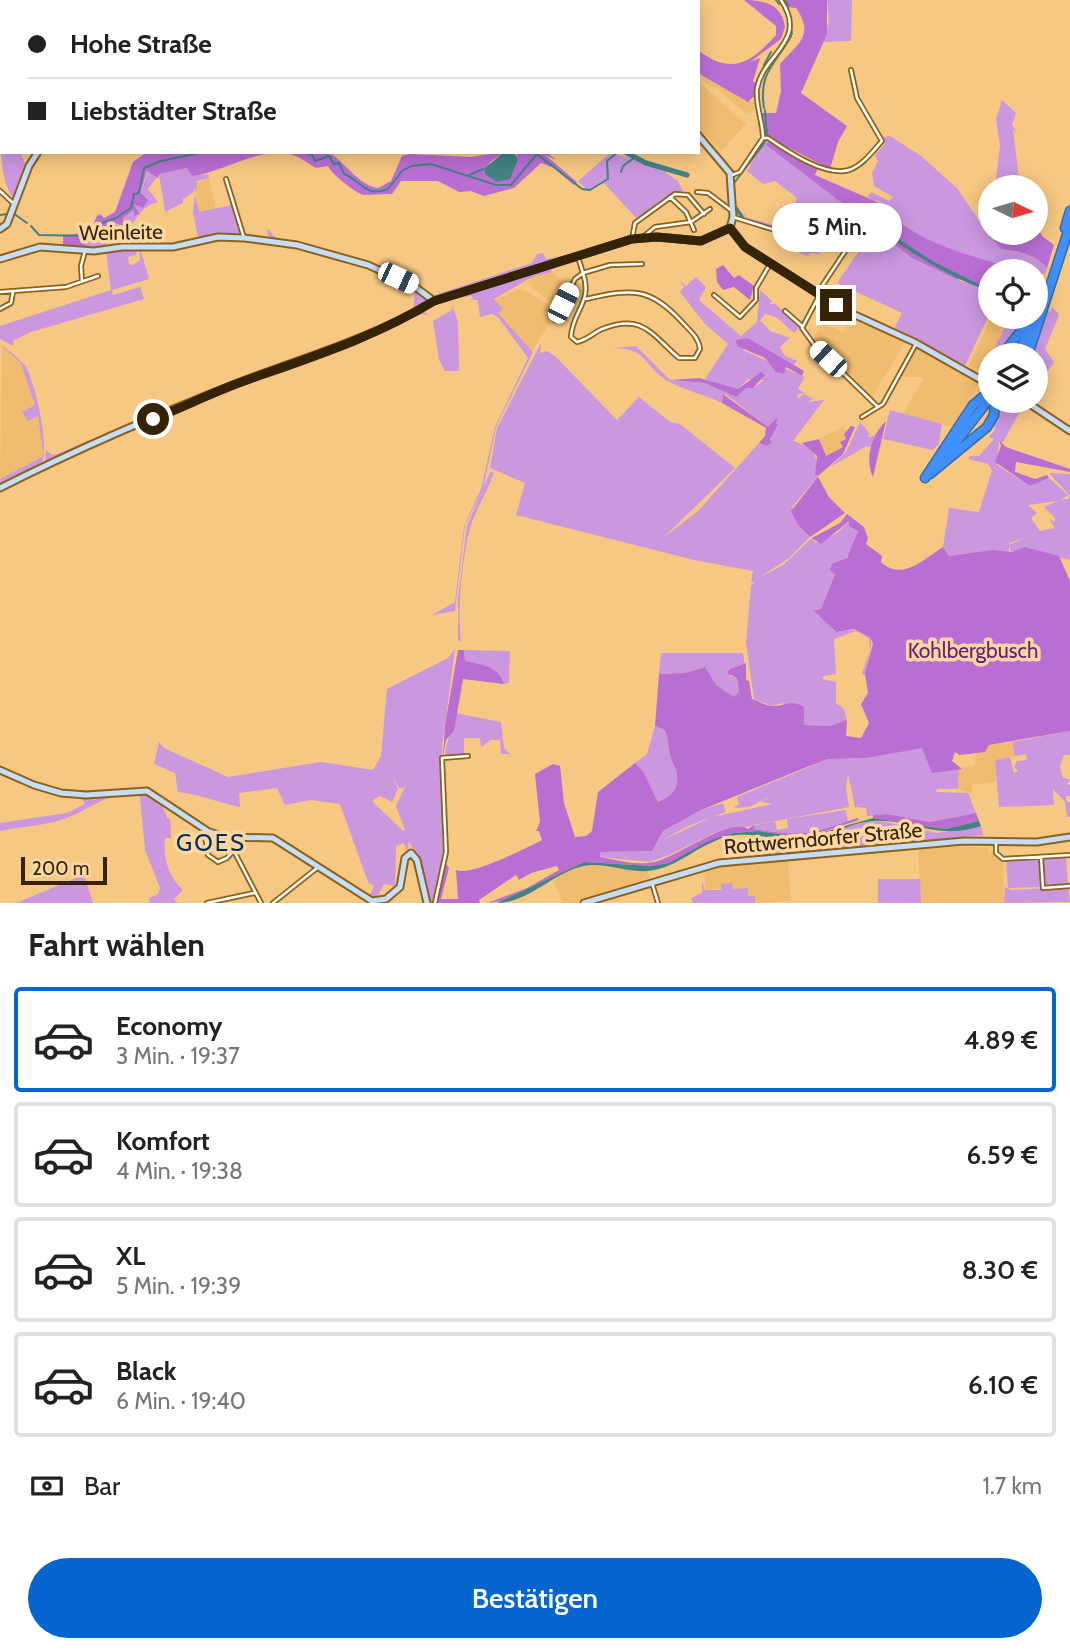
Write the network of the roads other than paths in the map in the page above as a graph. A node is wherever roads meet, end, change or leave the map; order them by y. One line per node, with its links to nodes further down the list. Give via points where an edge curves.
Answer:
1 (781, 0): 4 (street, via 789,17 789,34 758,85)
2 (851, 70): 4 (street, via 857,98 882,141 862,162 835,171)
3 (700, 137): 6 (main road)
4 (763, 138): 6 (street, via 739,173)
5 (37, 154): 11 (main road)
6 (731, 175): 14 (main road)
7 (226, 179): 23 (street)
8 (0, 191): 11 (street)
9 (697, 192): 14 (street, via 708,193)
10 (670, 197): 15 (street, via 685,193); 16 (street); 24 (street, via 635,223)
11 (14, 204): 19 (main road, via 7,224)
12 (710, 209): 15 (street)
13 (1070, 211): 34 (highway)
14 (733, 213): 18 (main road); 21 (street)
15 (704, 214): 16 (street)
16 (691, 222): 20 (street); 22 (street, via 656,227)
17 (1070, 225): 34 (highway)
18 (730, 228): 22 (main road, via 701,241); 30 (main road, via 739,242)
19 (0, 229)
20 (694, 230)
21 (778, 231)
22 (643, 237): 24 (main road)
23 (244, 238): 26 (main road, Weinleite); 41 (main road, Weinleite, via 297,245 368,265 414,286)
24 (632, 239): 27 (main road)
25 (850, 244): 38 (street)
26 (85, 251): 28 (main road, Weinleite, via 44,246); 33 (street)
27 (578, 257): 31 (street); 41 (main road)
28 (0, 259)
29 (642, 264): 31 (street, via 610,265)
30 (770, 264): 38 (main road); 39 (street, via 756,288 756,300 740,317)
31 (583, 273): 40 (street); 44 (street)
32 (97, 276): 33 (street)
33 (82, 281): 37 (street, via 63,288)
34 (1050, 281): 35 (highway)
35 (1048, 286)
36 (0, 292): 37 (street)
37 (13, 292): 42 (street, via 11,303)
38 (819, 293): 45 (street); 47 (main road)
39 (714, 295)
40 (586, 299): 40 (street, via 617,292 654,297 697,339 698,354 681,359 651,330 632,323 604,328 574,341 571,331)
41 (434, 301): 55 (main road, via 342,347 83,446)
42 (0, 309)
43 (785, 312): 45 (street)
44 (555, 320)
45 (802, 326): 51 (street, via 815,346)
46 (1023, 329): 48 (highway)
47 (916, 343): 49 (main road); 51 (street, via 884,402)
48 (1012, 343)
49 (978, 378)
50 (991, 396): 50 (highway, via 925,478 987,427 994,415)
51 (877, 406): 53 (street)
52 (1043, 413): 54 (main road)
53 (862, 418)
54 (1070, 431)
55 (0, 488)
56 (468, 756): 73 (street, via 442,758 446,852)
57 (0, 770): 58 (main road, via 61,793 147,791)
58 (204, 829): 59 (main road); 62 (street, via 211,860 223,861)
59 (245, 837): 62 (street); 65 (main road, via 273,838)
60 (1070, 837): 61 (main road, Rottwerndorfer Straße)
61 (996, 842): 64 (street, via 1000,859); 66 (main road, Rottwerndorfer Straße, via 961,841 729,862)
62 (234, 851): 68 (street)
63 (1070, 855): 64 (street)
64 (1041, 857): 67 (street, via 1042,888)
65 (317, 868): 71 (street); 72 (main road, via 366,899 377,901 400,887 408,854 414,854)
66 (651, 882): 74 (main road, Rottwerndorfer Straße); 75 (street)
67 (1070, 886)
68 (254, 893): 69 (street); 70 (street)
69 (207, 903)
70 (261, 903)
71 (273, 903)
72 (427, 903)
73 (435, 903)
74 (584, 903)
75 (658, 903)

